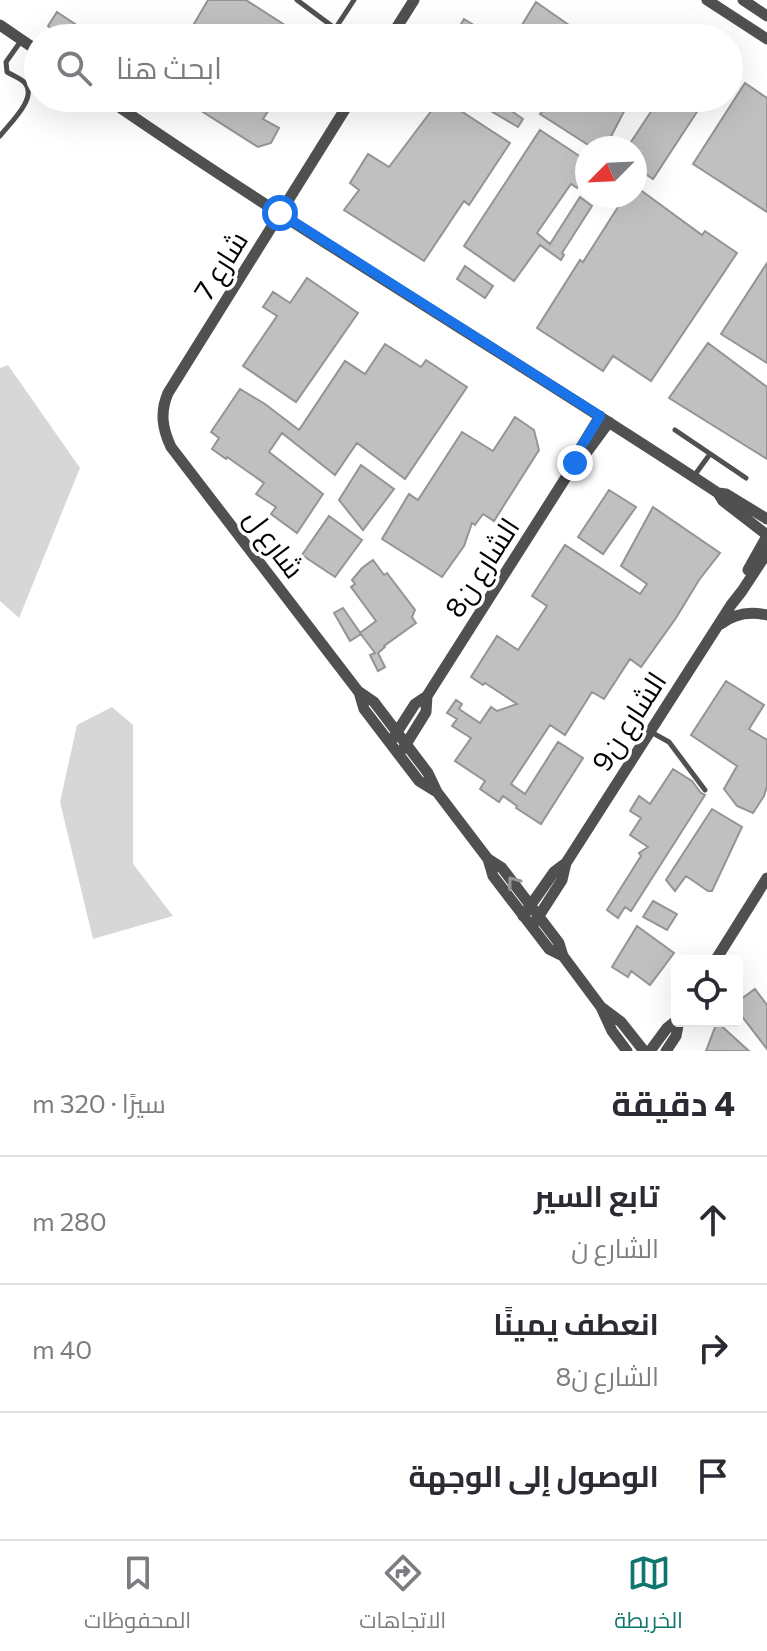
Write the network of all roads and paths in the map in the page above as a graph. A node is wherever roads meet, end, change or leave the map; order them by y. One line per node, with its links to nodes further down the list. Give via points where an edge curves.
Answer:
1 (297, 0): 8 (lane)
2 (354, 0): 9 (lane)
3 (414, 0): 10 (street)
4 (707, 0): 12 (street)
5 (748, 3): 6 (street); 7 (street)
6 (767, 6)
7 (767, 16)
8 (328, 24)
9 (338, 24)
10 (399, 24)
11 (0, 25): 13 (street)
12 (767, 39)
13 (22, 40): 14 (lane, via 6,62 7,72)
14 (24, 82)
15 (24, 105): 20 (lane)
16 (127, 112): 19 (street)
17 (133, 112): 19 (lane)
18 (343, 112): 21 (street, شارع 7)
19 (131, 115): 21 (street)
20 (0, 136)
21 (280, 213): 22 (street, شارع 7, via 168,393); 23 (street)
22 (162, 419): 35 (street, شارع ل, via 171,447)
23 (604, 419): 26 (street); 36 (street, الشارع ن8)
24 (675, 430): 25 (lane)
25 (710, 454): 26 (lane); 27 (lane)
26 (694, 477): 28 (street)
27 (746, 478)
28 (718, 493): 29 (street); 30 (street)
29 (767, 519)
30 (767, 535): 32 (street, الشارع ن9)
31 (767, 553): 32 (street, الشارع ن9)
32 (731, 605): 34 (street, الشارع ن9)
33 (767, 615): 34 (street, via 742,613)
34 (718, 627): 38 (street, الشارع ن9)
35 (358, 691): 37 (street, شارع ل); 39 (street, شارع ل, via 364,709)
36 (427, 696): 37 (street, الشارع ن8); 40 (street, الشارع ن8, via 426,712)
37 (397, 731): 39 (street, الشارع ن8); 40 (street, شارع ل)
38 (650, 731): 42 (lane, via 669,742); 44 (street, الشارع ن9)
39 (390, 743): 41 (street, شارع ل)
40 (407, 744): 41 (street, الشارع ن8); 43 (street, شارع ل)
41 (399, 755): 43 (street, شارع ل, via 419,781)
42 (705, 790)
43 (437, 792): 46 (street, شارع ل, via 488,859 502,868)
44 (566, 863): 46 (street, الشارع ن9); 47 (street, الشارع ن9, via 562,880)
45 (767, 878): 48 (street)
46 (527, 911): 47 (street, شارع ل)
47 (536, 922): 49 (street, شارع ل, via 549,949 563,956)
48 (719, 955)
49 (601, 1007): 52 (street, شارع ل); 53 (street, شارع ل)
50 (671, 1025): 54 (street)
51 (677, 1027): 55 (street)
52 (627, 1051)
53 (644, 1051)
54 (650, 1051)
55 (666, 1051)

